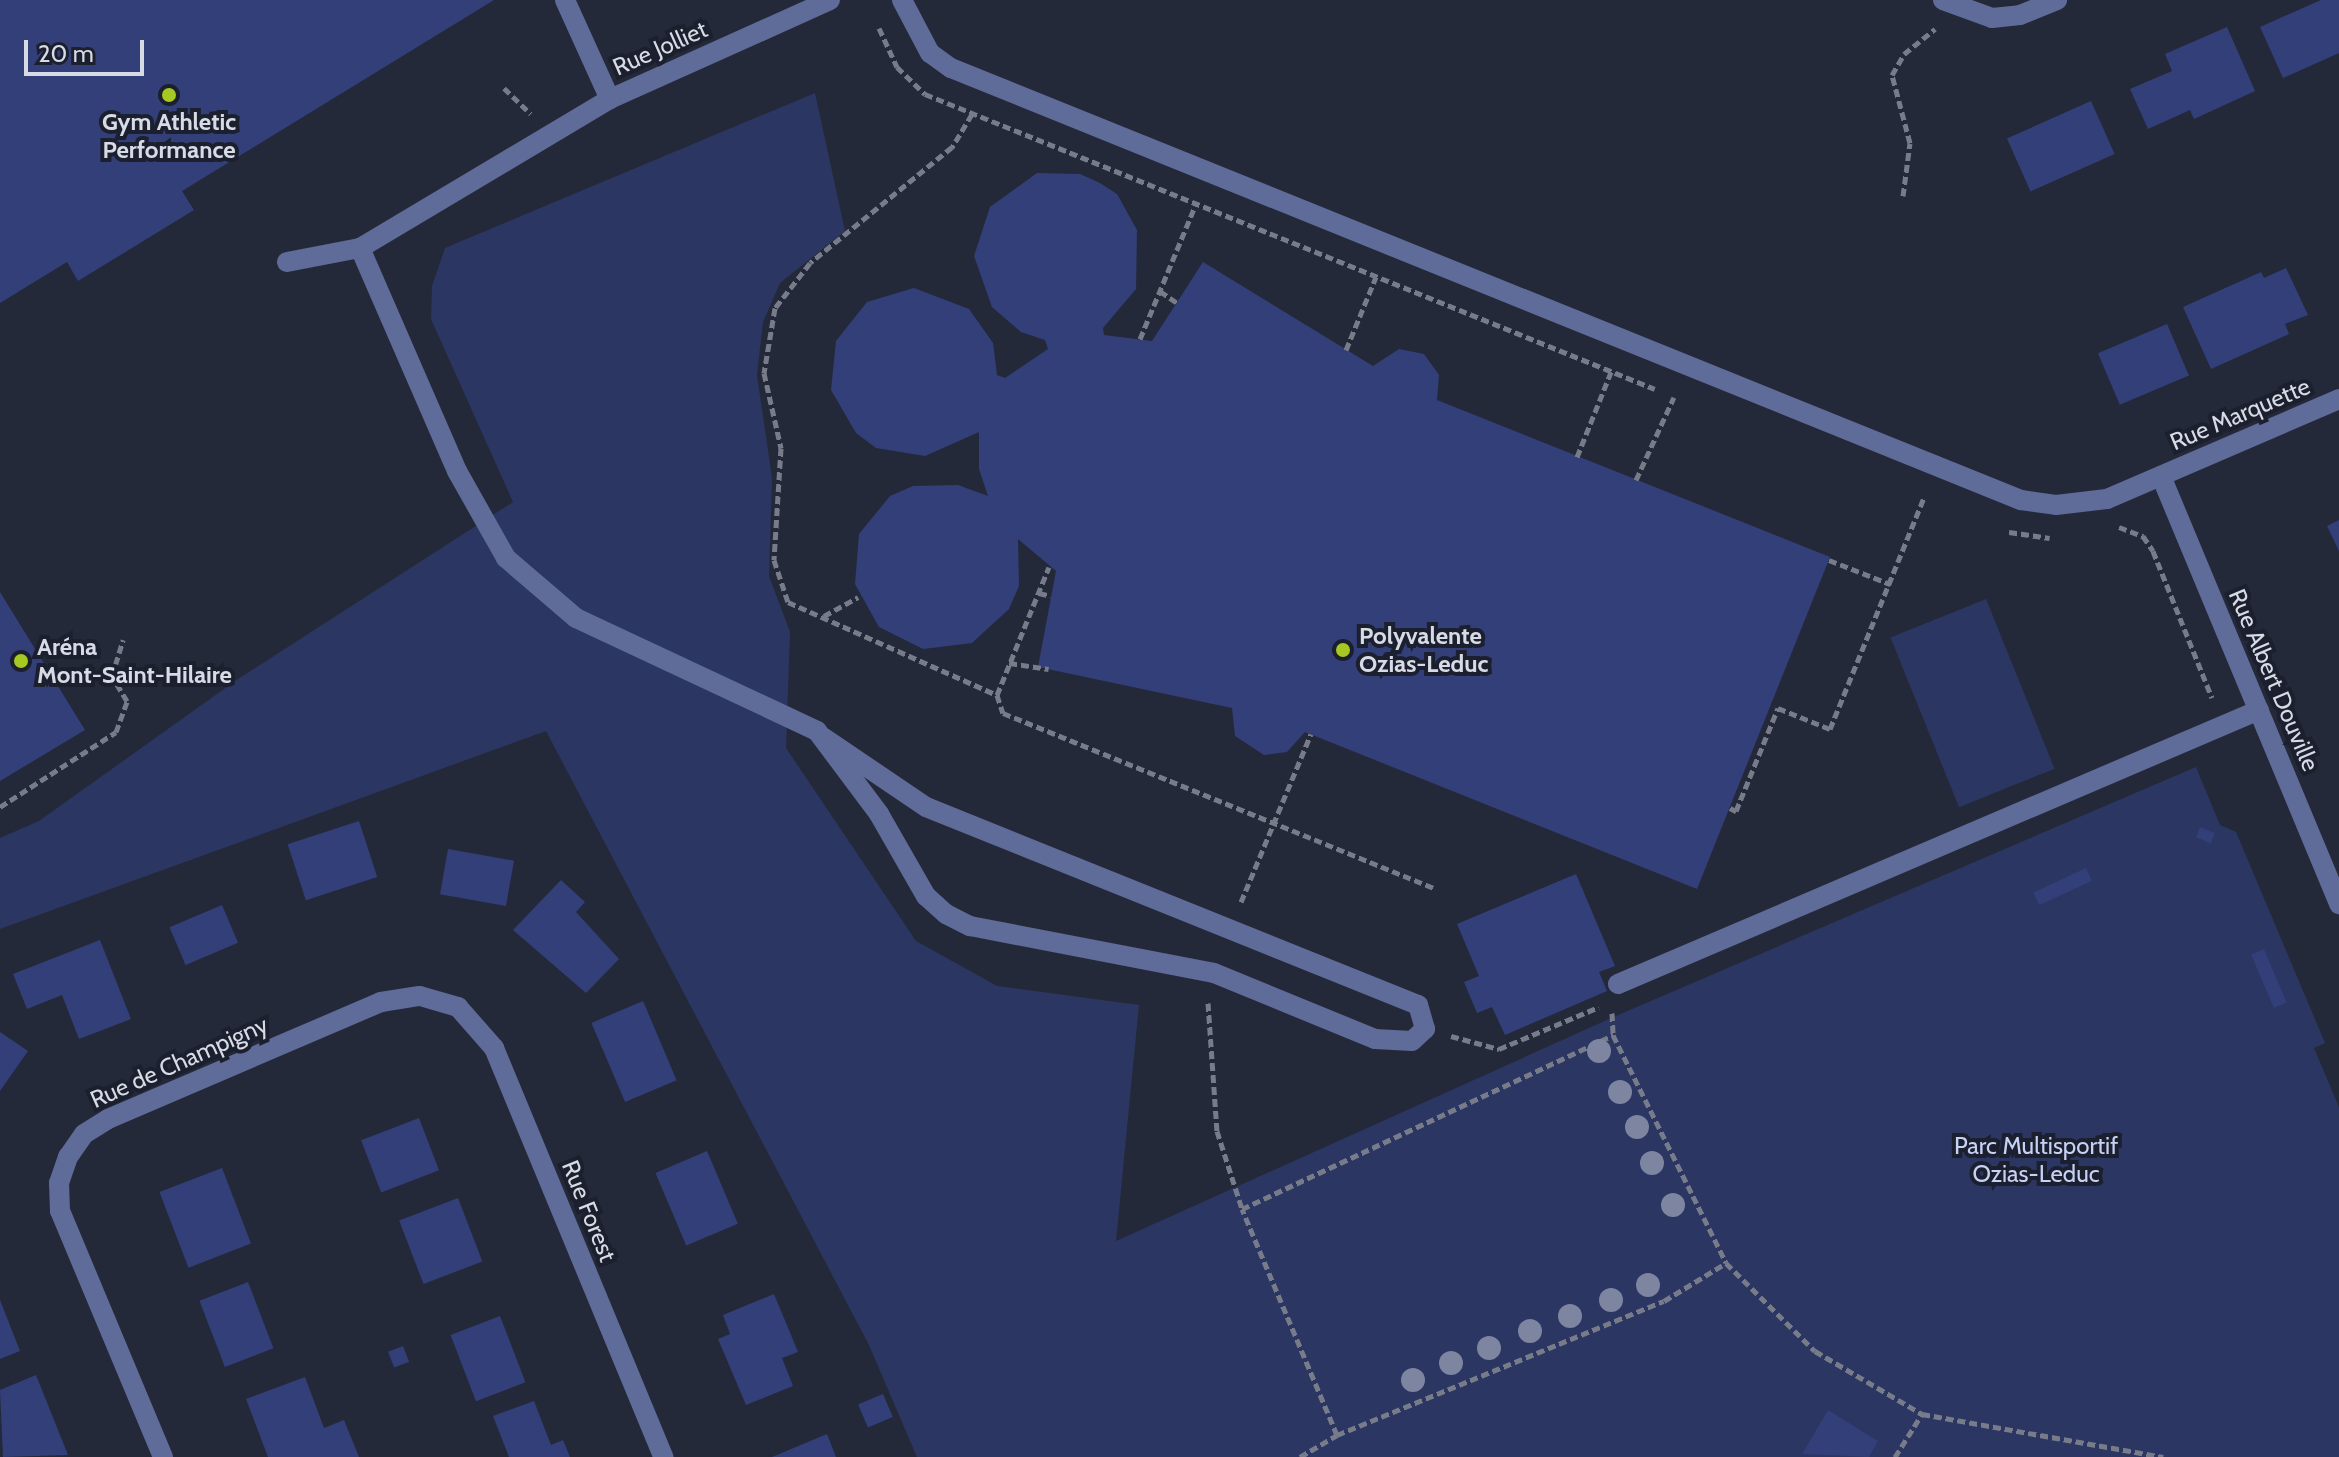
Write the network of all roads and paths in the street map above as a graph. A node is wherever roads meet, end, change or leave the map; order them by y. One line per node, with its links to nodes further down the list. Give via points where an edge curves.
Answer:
1 (565, 0): 6 (street, Rue Jolliet)
2 (830, 0): 6 (street, Rue Jolliet)
3 (902, 0): 21 (street, Rue Marquette, via 930,53 951,68 2021,500 2093,503)
4 (2057, 0): 5 (street, via 2007,17)
5 (1948, 3): 8 (path, via 1892,75 1910,143)
6 (610, 99): 10 (street)
7 (972, 114): 31 (path, via 952,147 810,263 775,308 764,373 782,458 776,574 793,608)
8 (1903, 196)
9 (1196, 204): 13 (path)
10 (360, 248): 11 (street); 41 (street, via 457,471 492,539 521,575 576,618 800,720)
11 (287, 262)
12 (1376, 277): 16 (path)
13 (1160, 291): 14 (path); 15 (path)
14 (1177, 303)
15 (1140, 339)
16 (1346, 350)
17 (1611, 372): 20 (path)
18 (1674, 397): 22 (path)
19 (2339, 399): 21 (street, Rue Marquette)
20 (1577, 457)
21 (2161, 476): 38 (street, Rue Albert Douville)
22 (1636, 480)
23 (1924, 498): 27 (path)
24 (2153, 551): 39 (path)
25 (1829, 560): 27 (path)
26 (1049, 567): 28 (path)
27 (1890, 584): 37 (path, via 1830,729)
28 (1039, 593): 29 (path); 33 (path)
29 (1051, 596)
30 (858, 597): 31 (path)
31 (823, 617): 35 (path)
32 (123, 640): 42 (path, via 112,676 127,701 116,732)
33 (1009, 663): 34 (path); 35 (path)
34 (1049, 669)
35 (997, 695): 44 (path, via 1003,713)
36 (1771, 705): 37 (path)
37 (1778, 708): 43 (path, via 1736,811)
38 (2259, 710): 39 (street); 46 (street, Rue Albert Douville)
39 (2222, 726): 49 (street)
40 (1311, 734): 44 (path)
41 (824, 738): 47 (street, via 926,807); 48 (street, via 926,896 946,914 970,926)
42 (0, 807)
43 (1730, 808)
44 (1273, 823): 45 (path); 47 (path)
45 (1436, 889)
46 (2339, 904)
47 (1230, 929): 51 (street, via 1418,1005)
48 (1214, 973): 51 (street, via 1375,1039 1412,1041); 52 (path, via 1207,1033 1213,1099 1223,1160)
49 (1615, 993): 51 (path, via 1499,1049)
50 (446, 1002): 56 (street, Rue de Champigny, via 420,996 381,1002 108,1119 75,1144 59,1183 60,1211); 57 (street, Rue Forest, via 469,1015 494,1048)
51 (1425, 1029)
52 (1242, 1209): 53 (path, via 1613,1035); 55 (path)
53 (1726, 1263): 54 (path, via 1815,1351); 55 (path, via 1664,1301)
54 (1922, 1414): 59 (path); 60 (path)
55 (1337, 1435): 58 (path)
56 (163, 1457)
57 (663, 1457)
58 (1300, 1457)
59 (1895, 1457)
60 (2163, 1457)

